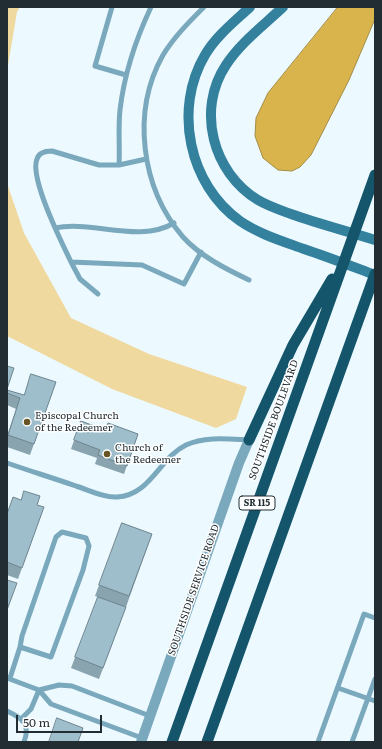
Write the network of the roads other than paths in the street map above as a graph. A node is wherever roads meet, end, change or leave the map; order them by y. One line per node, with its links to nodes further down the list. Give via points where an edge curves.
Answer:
1 (112, 7): 8 (lane, via 95,66)
2 (151, 7): 8 (lane)
3 (195, 7): 7 (lane)
4 (204, 7): 7 (lane)
5 (250, 7): 18 (main road, via 216,39 195,77 188,120 190,142 197,162 215,197 240,221 259,232)
6 (283, 7): 14 (main road, via 245,43 222,71 214,92 211,113 217,149 230,176 259,200 310,221)
7 (200, 12): 9 (lane, via 172,41 155,73 144,122)
8 (126, 75): 10 (lane, via 120,111)
9 (146, 160): 10 (lane); 12 (lane, via 156,193)
10 (119, 165): 13 (lane, via 99,164 52,151 41,154 36,161 37,172 41,192)
11 (375, 175): 14 (highway, SOUTHSIDE BOULEVARD / SR 115)
12 (174, 223): 13 (lane, via 156,230 115,231 74,225); 16 (lane, via 184,237)
13 (55, 228): 17 (lane)
14 (354, 234): 15 (main road); 18 (highway, SOUTHSIDE BOULEVARD / SR 115)
15 (375, 240)
16 (201, 252): 17 (lane, via 184,284 142,265); 20 (lane, via 224,268)
17 (71, 262): 21 (lane, via 80,279)
18 (343, 263): 19 (main road); 22 (highway, via 293,345); 37 (highway, SOUTHSIDE BOULEVARD / SR 115)
19 (375, 275): 38 (highway, SR 115)
20 (249, 280)
21 (98, 294)
22 (249, 440): 23 (lane, via 211,439 186,445 175,452 144,486 117,497 100,494); 33 (street, SOUTHSIDE SERVICE ROAD)
23 (7, 463)
24 (375, 618): 28 (lane, via 364,614)
25 (20, 647): 25 (lane, via 56,537 62,532 86,538 89,546 83,570 51,657); 26 (lane)
26 (9, 678): 29 (lane)
27 (375, 679): 30 (lane)
28 (338, 688): 30 (lane); 39 (lane)
29 (39, 690): 33 (lane, via 59,685 72,686); 34 (lane, via 31,709); 35 (lane, via 51,704)
30 (368, 699): 31 (lane); 40 (lane)
31 (375, 701)
32 (7, 711): 34 (lane)
33 (150, 716): 35 (street, SOUTHSIDE SERVICE ROAD)
34 (22, 718): 36 (lane, via 27,730)
35 (141, 740)
36 (24, 742)
37 (172, 742)
38 (207, 742)
39 (318, 742)
40 (352, 742)

